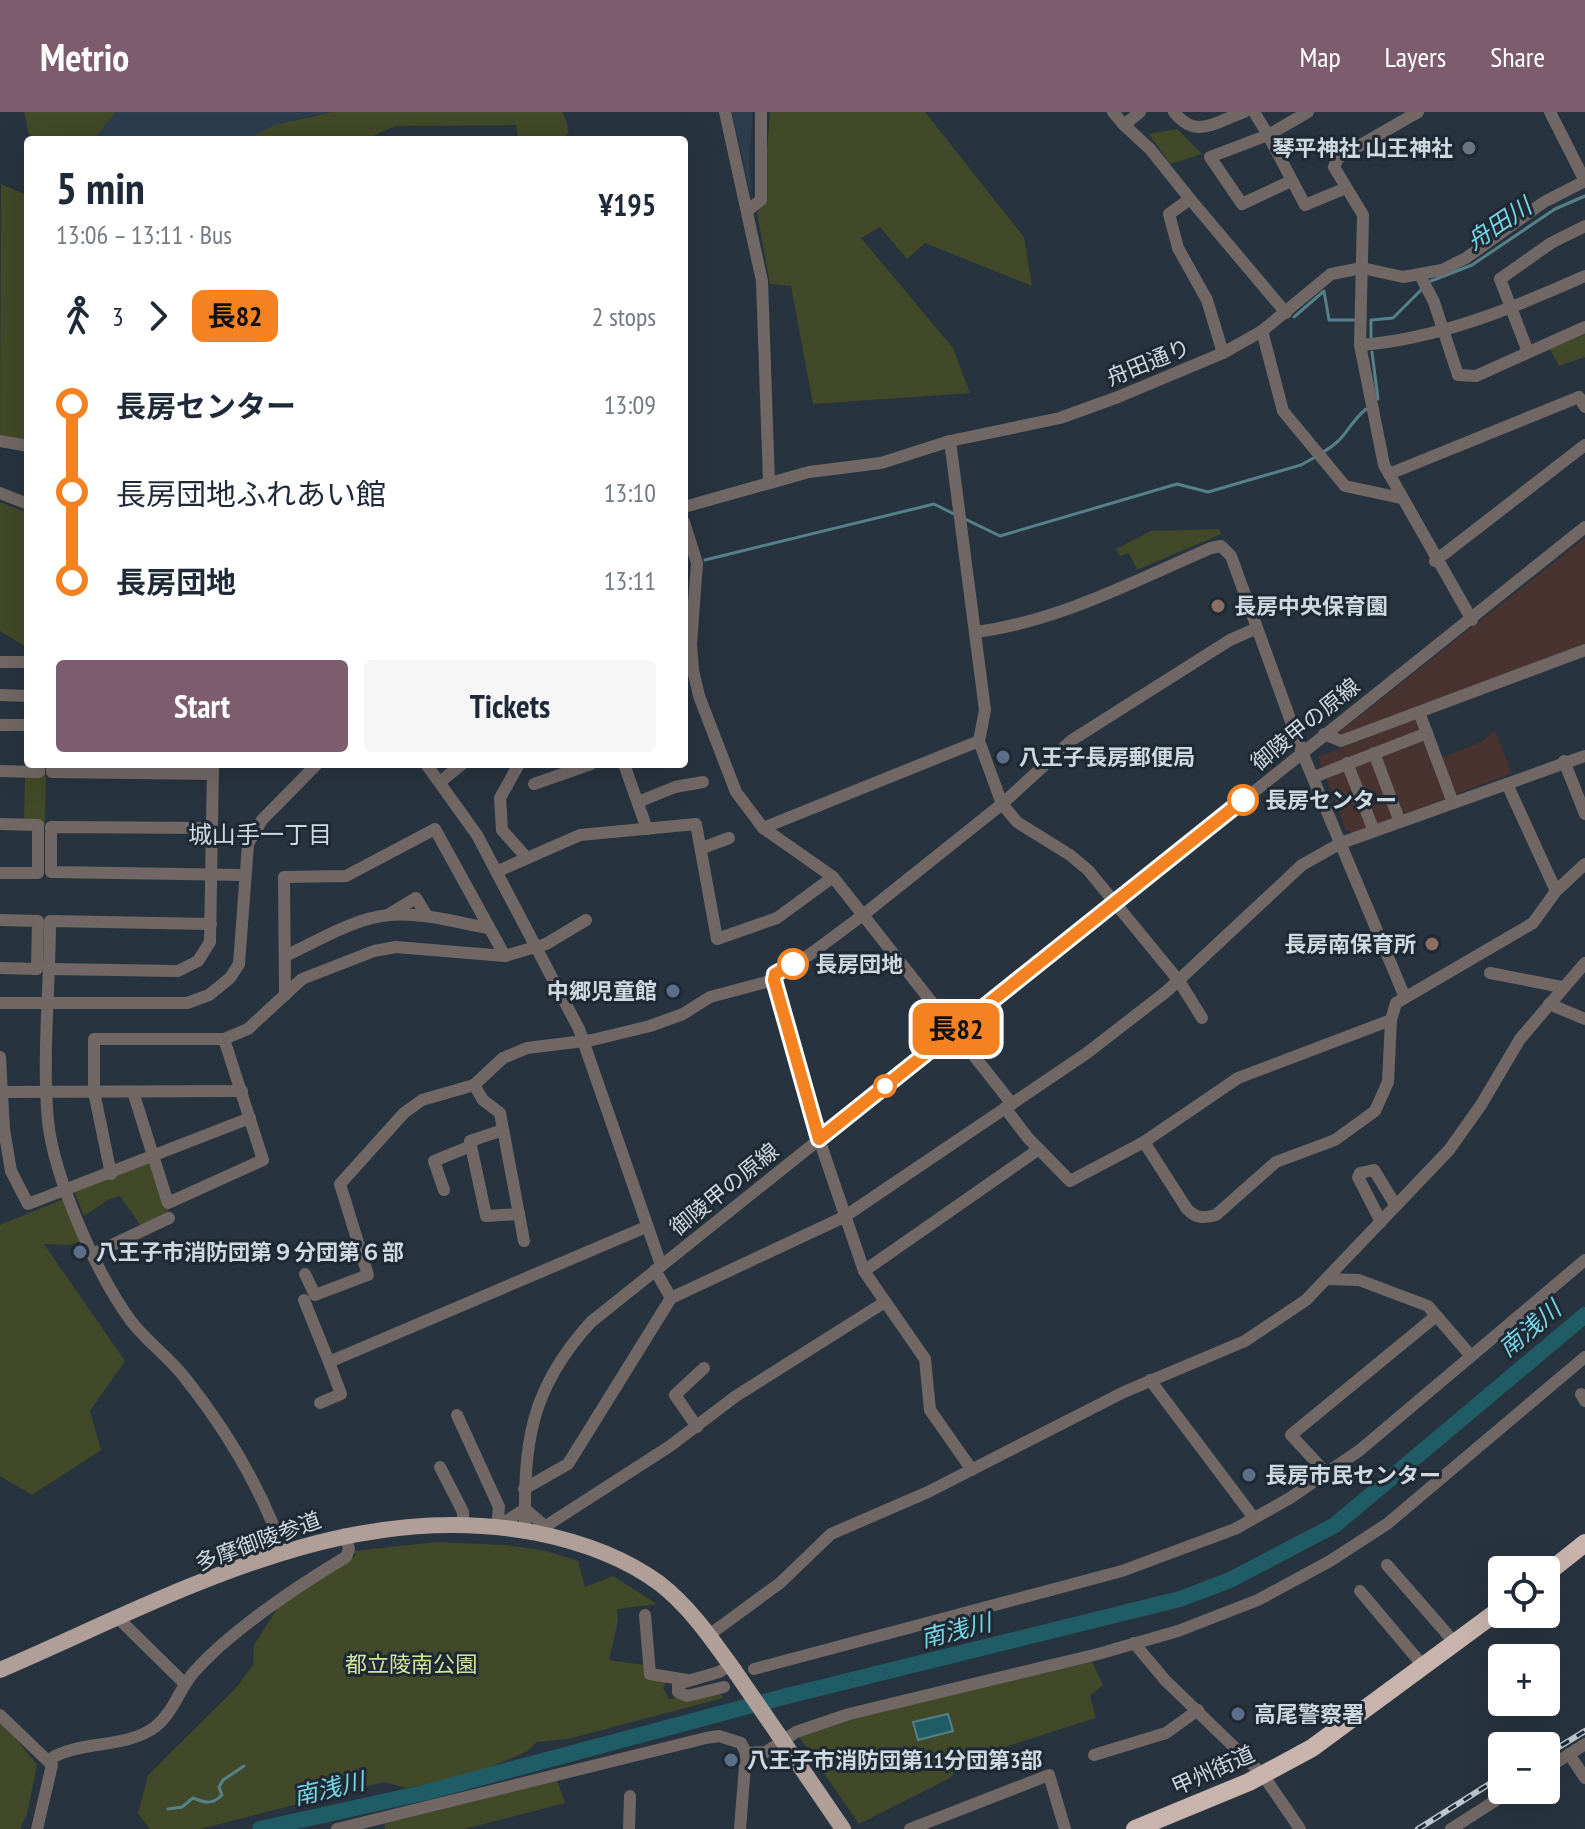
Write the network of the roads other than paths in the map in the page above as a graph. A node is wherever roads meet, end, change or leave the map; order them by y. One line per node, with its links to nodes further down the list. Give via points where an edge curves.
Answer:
1 (725, 112): 19 (street)
2 (761, 112): 19 (street, via 761,200)
3 (1113, 112): 11 (street)
4 (1140, 112): 11 (street)
5 (1174, 112): 6 (street, via 1195,129)
6 (1244, 112)
7 (1254, 112): 12 (street)
8 (1418, 112): 14 (street, via 1338,158)
9 (1550, 112): 16 (street)
10 (1307, 115): 12 (street)
11 (1124, 125): 18 (street)
12 (1268, 135): 15 (street); 15 (street, via 1210,157 1242,204)
13 (1327, 153): 14 (street)
14 (1334, 167): 17 (street)
15 (1291, 181): 17 (street, via 1305,205)
16 (1585, 181): 22 (street, 舟田通り, via 1544,202 1466,258)
17 (1346, 188): 21 (street, via 1363,215)
18 (1190, 199): 25 (street); 31 (street, via 1169,214 1178,248 1207,300)
19 (748, 210): 38 (street, via 766,319)
20 (1585, 226): 24 (street, via 1500,279)
21 (1362, 268): 22 (street, 舟田通り, via 1403,277); 25 (street, 舟田通り, via 1331,274); 29 (street)
22 (1420, 275): 27 (street)
23 (1585, 276): 24 (street)
24 (1510, 309): 27 (street); 30 (street)
25 (1286, 313): 28 (street, 舟田通り)
26 (1585, 327): 30 (street)
27 (1444, 330): 29 (street, via 1400,342); 30 (street, via 1458,375 1476,376)
28 (1262, 331): 31 (street, 舟田通り); 40 (street, via 1283,411 1345,486)
29 (1360, 345): 37 (street)
30 (1528, 352)
31 (1223, 353): 34 (street, 舟田通り, via 1060,418)
32 (1585, 407): 37 (street, via 1579,397)
33 (0, 441): 35 (street)
34 (950, 441): 38 (street, 舟田通り, via 881,463 829,468); 49 (street)
35 (24, 445)
36 (1585, 445): 44 (street)
37 (1389, 474): 40 (street)
38 (769, 483): 42 (street, 舟田通り)
39 (0, 493): 41 (street)
40 (1401, 498): 44 (street)
41 (24, 502)
42 (688, 506)
43 (1585, 527): 47 (street, 御陵甲の原線)
44 (1435, 561): 47 (street)
45 (690, 564): 46 (street)
46 (689, 618): 89 (street, via 699,696 736,792)
47 (1472, 620): 60 (street, 御陵甲の原線)
48 (1255, 629): 49 (street, via 1231,556 1221,546 1058,615); 62 (street); 84 (street, via 1072,740)
49 (976, 632): 61 (street, via 985,710)
50 (1583, 651): 53 (street); 56 (street)
51 (0, 662): 52 (street)
52 (24, 662)
53 (1585, 665)
54 (0, 695): 55 (street)
55 (24, 696)
56 (1419, 712): 59 (street); 60 (street, via 1341,741)
57 (0, 725): 58 (street)
58 (24, 725)
59 (1427, 733): 63 (street); 83 (street)
60 (1324, 734): 62 (street, 御陵甲の原線)
61 (979, 741): 84 (street); 89 (street)
62 (1302, 752): 77 (street); 103 (street, 御陵甲の原線)
63 (1374, 753): 66 (street); 86 (street)
64 (1585, 756): 65 (street)
65 (1564, 761): 81 (street); 85 (street)
66 (1347, 763): 77 (street); 91 (street)
67 (39, 768): 76 (street)
68 (52, 768): 75 (street)
69 (310, 768): 100 (street, via 262,820 248,844)
70 (429, 768): 78 (street)
71 (457, 768): 78 (street)
72 (517, 768): 95 (street, via 500,798 502,830)
73 (580, 768): 80 (street)
74 (625, 768): 82 (street)
75 (213, 769): 88 (street)
76 (0, 771)
77 (1314, 777): 93 (street)
78 (440, 782): 97 (street)
79 (703, 782): 82 (street)
80 (534, 784)
81 (1507, 784): 83 (street); 102 (street)
82 (638, 802): 90 (street)
83 (1453, 803): 86 (street)
84 (1002, 804): 103 (street, via 1017,822 1088,870); 104 (street)
85 (1585, 814)
86 (1400, 822): 91 (street)
87 (0, 824): 98 (street, via 38,825 38,873)
88 (212, 828): 99 (street); 99 (street, via 51,827 51,872)
89 (763, 828): 101 (street)
90 (647, 829): 94 (street, via 696,824); 95 (street, via 580,835)
91 (1374, 831): 93 (street)
92 (729, 838): 94 (street)
93 (1341, 843): 117 (street, via 1302,865); 120 (street)
94 (702, 848): 101 (street, via 717,939 777,918)
95 (526, 857): 97 (street)
96 (1585, 864): 102 (street)
97 (498, 871): 109 (street)
98 (0, 873)
99 (211, 875): 100 (street); 107 (street)
100 (244, 875): 122 (street, via 239,964 209,995 176,1004)
101 (833, 877): 104 (street)
102 (1556, 891): 120 (street, via 1533,923)
103 (1114, 905): 117 (street); 127 (street, 御陵甲の原線)
104 (863, 915): 116 (street, via 775,974); 127 (street)
105 (0, 920): 113 (street, via 38,921 37,969)
106 (586, 920): 109 (street)
107 (211, 924): 114 (street, via 208,949 188,969); 114 (street, via 50,921)
108 (488, 928): 110 (street, via 427,916 388,915); 110 (street, via 435,829 346,876 284,877); 111 (street)
109 (538, 947): 111 (street); 129 (street)
110 (285, 956): 119 (street)
111 (505, 956): 119 (street, via 396,947 302,979)
112 (1585, 963): 118 (street)
113 (0, 968)
114 (50, 969): 122 (street)
115 (1490, 973): 118 (street)
116 (774, 980): 129 (street, via 710,997 650,1026); 141 (street)
117 (1179, 981): 124 (street); 137 (street, via 1127,1025)
118 (1562, 987): 123 (street)
119 (285, 995): 128 (street, via 248,1029)
120 (1404, 995): 126 (street)
121 (0, 1003): 122 (street)
122 (49, 1003): 136 (street)
123 (1549, 1004): 125 (street); 149 (street, via 1512,1051 1465,1130)
124 (1202, 1018)
125 (1585, 1019)
126 (1391, 1020): 142 (street, via 1238,1078); 142 (street, via 1388,1082 1375,1111 1335,1140 1276,1162 1216,1215 1193,1216)
127 (955, 1030): 137 (street); 141 (street, 御陵甲の原線)
128 (224, 1039): 132 (street); 134 (street, via 94,1039)
129 (584, 1041): 131 (street, via 527,1048 503,1058); 154 (street)
130 (0, 1057): 133 (street)
131 (474, 1085): 140 (street, via 500,1113); 160 (street, via 422,1100 342,1178 368,1275 315,1295)
132 (242, 1091): 135 (street); 138 (street)
133 (3, 1092): 136 (street); 148 (street, via 11,1171 28,1204)
134 (94, 1092): 135 (street); 136 (street); 146 (street)
135 (133, 1092): 145 (street)
136 (48, 1093): 148 (street, via 48,1121)
137 (1008, 1106): 144 (street); 151 (street)
138 (250, 1118): 145 (street); 145 (street, via 263,1160 168,1203)
139 (464, 1126): 143 (street)
140 (503, 1130): 143 (street); 150 (street)
141 (819, 1139): 151 (street); 158 (street, 御陵甲の原線)
142 (1144, 1142): 144 (street, via 1070,1181)
143 (471, 1143): 147 (street, via 434,1161); 150 (street, via 486,1216)
144 (1039, 1149): 159 (street)
145 (151, 1157): 146 (street)
146 (111, 1174): 148 (street)
147 (444, 1190)
148 (67, 1191): 156 (street)
149 (1396, 1206): 153 (street); 153 (street, via 1374,1170 1360,1173)
150 (519, 1214): 155 (street)
151 (844, 1217): 159 (street); 162 (street)
152 (169, 1218): 156 (street)
153 (1381, 1222): 161 (street)
154 (646, 1227): 158 (street); 168 (street)
155 (524, 1241)
156 (93, 1254): 188 (street, via 131,1320 184,1375 238,1449)
157 (1585, 1260): 166 (street)
158 (658, 1268): 162 (street); 177 (street, 御陵甲の原線, via 591,1322 553,1369 532,1419)
159 (864, 1271): 164 (street)
160 (305, 1274)
161 (1327, 1279): 165 (street, via 1359,1280 1399,1292 1428,1306); 170 (street, via 1259,1333)
162 (671, 1298): 177 (street, via 568,1464)
163 (304, 1300): 168 (street)
164 (885, 1302): 173 (street, via 736,1396); 175 (street, via 925,1359 930,1410)
165 (1436, 1316): 166 (street); 176 (street, via 1291,1435)
166 (1471, 1356): 176 (street)
167 (1585, 1357): 196 (street, via 1406,1509 1330,1561 1228,1614)
168 (329, 1362): 171 (street, via 341,1394)
169 (704, 1368): 173 (street, via 675,1395)
170 (1150, 1380): 175 (street); 179 (street)
171 (320, 1403)
172 (456, 1415): 182 (street, via 499,1507)
173 (697, 1427): 180 (street)
174 (440, 1467): 181 (street, via 463,1512)
175 (972, 1470): 195 (street, via 831,1534 780,1583)
176 (1327, 1474): 179 (street)
177 (524, 1489): 178 (street, 御陵甲の原線)
178 (525, 1509): 182 (street); 183 (street, 御陵甲の原線); 184 (street)
179 (1254, 1518): 200 (street, via 1142,1565)
180 (557, 1519): 184 (street); 186 (street)
181 (463, 1525): 182 (main road, 多摩御陵参道); 185 (main road, 多摩御陵参道)
182 (497, 1527): 183 (main road, 多摩御陵参道)
183 (525, 1530): 184 (main road, 多摩御陵参道)
184 (546, 1531): 186 (main road, 多摩御陵参道)
185 (345, 1534): 188 (main road, 多摩御陵参道); 203 (street, via 346,1557 296,1587)
186 (567, 1539): 195 (main road, 多摩御陵参道, via 641,1571 676,1597)
187 (1585, 1543): 189 (highway)
188 (283, 1550): 194 (main road, 多摩御陵参道)
189 (1560, 1563)
190 (1387, 1565): 197 (street)
191 (1360, 1591): 199 (street)
192 (645, 1615): 202 (street, via 650,1674)
193 (1488, 1618): 197 (highway, 甲州街道)
194 (119, 1619): 201 (main road, 多摩御陵参道); 203 (street)
195 (709, 1635): 198 (main road, 多摩御陵参道)
196 (1134, 1643): 205 (street); 207 (street, via 849,1714)
197 (1455, 1643): 199 (highway, 甲州街道)
198 (732, 1667): 202 (street); 207 (main road, 多摩御陵参道, bridge)
199 (1424, 1667): 214 (highway, 甲州街道, via 1327,1738)
200 (754, 1669)
201 (0, 1670)
202 (688, 1680): 204 (street, via 678,1684 681,1695)
203 (185, 1684): 212 (street, via 173,1708 151,1729)
204 (724, 1687)
205 (1198, 1710): 211 (street, via 1166,1733); 214 (street)
206 (0, 1715): 212 (street)
207 (780, 1738): 209 (street, via 766,1752); 222 (main road, 多摩御陵参道)
208 (1585, 1744): 210 (street)
209 (746, 1753): 219 (street, via 737,1741 706,1738); 221 (street)
210 (1569, 1754): 213 (street); 215 (street)
211 (1094, 1755)
212 (50, 1759): 218 (street, via 52,1778)
213 (1560, 1760)
214 (1263, 1775): 225 (highway, 甲州街道); 226 (street)
215 (1585, 1778)
216 (630, 1796): 220 (street)
217 (1490, 1804): 227 (street)
218 (37, 1829)
219 (337, 1829)
220 (629, 1829)
221 (740, 1829)
222 (843, 1829)
223 (910, 1829): 224 (street, via 1049,1775)
224 (1065, 1829)
225 (1135, 1829)
226 (1300, 1829)
227 (1452, 1829)

